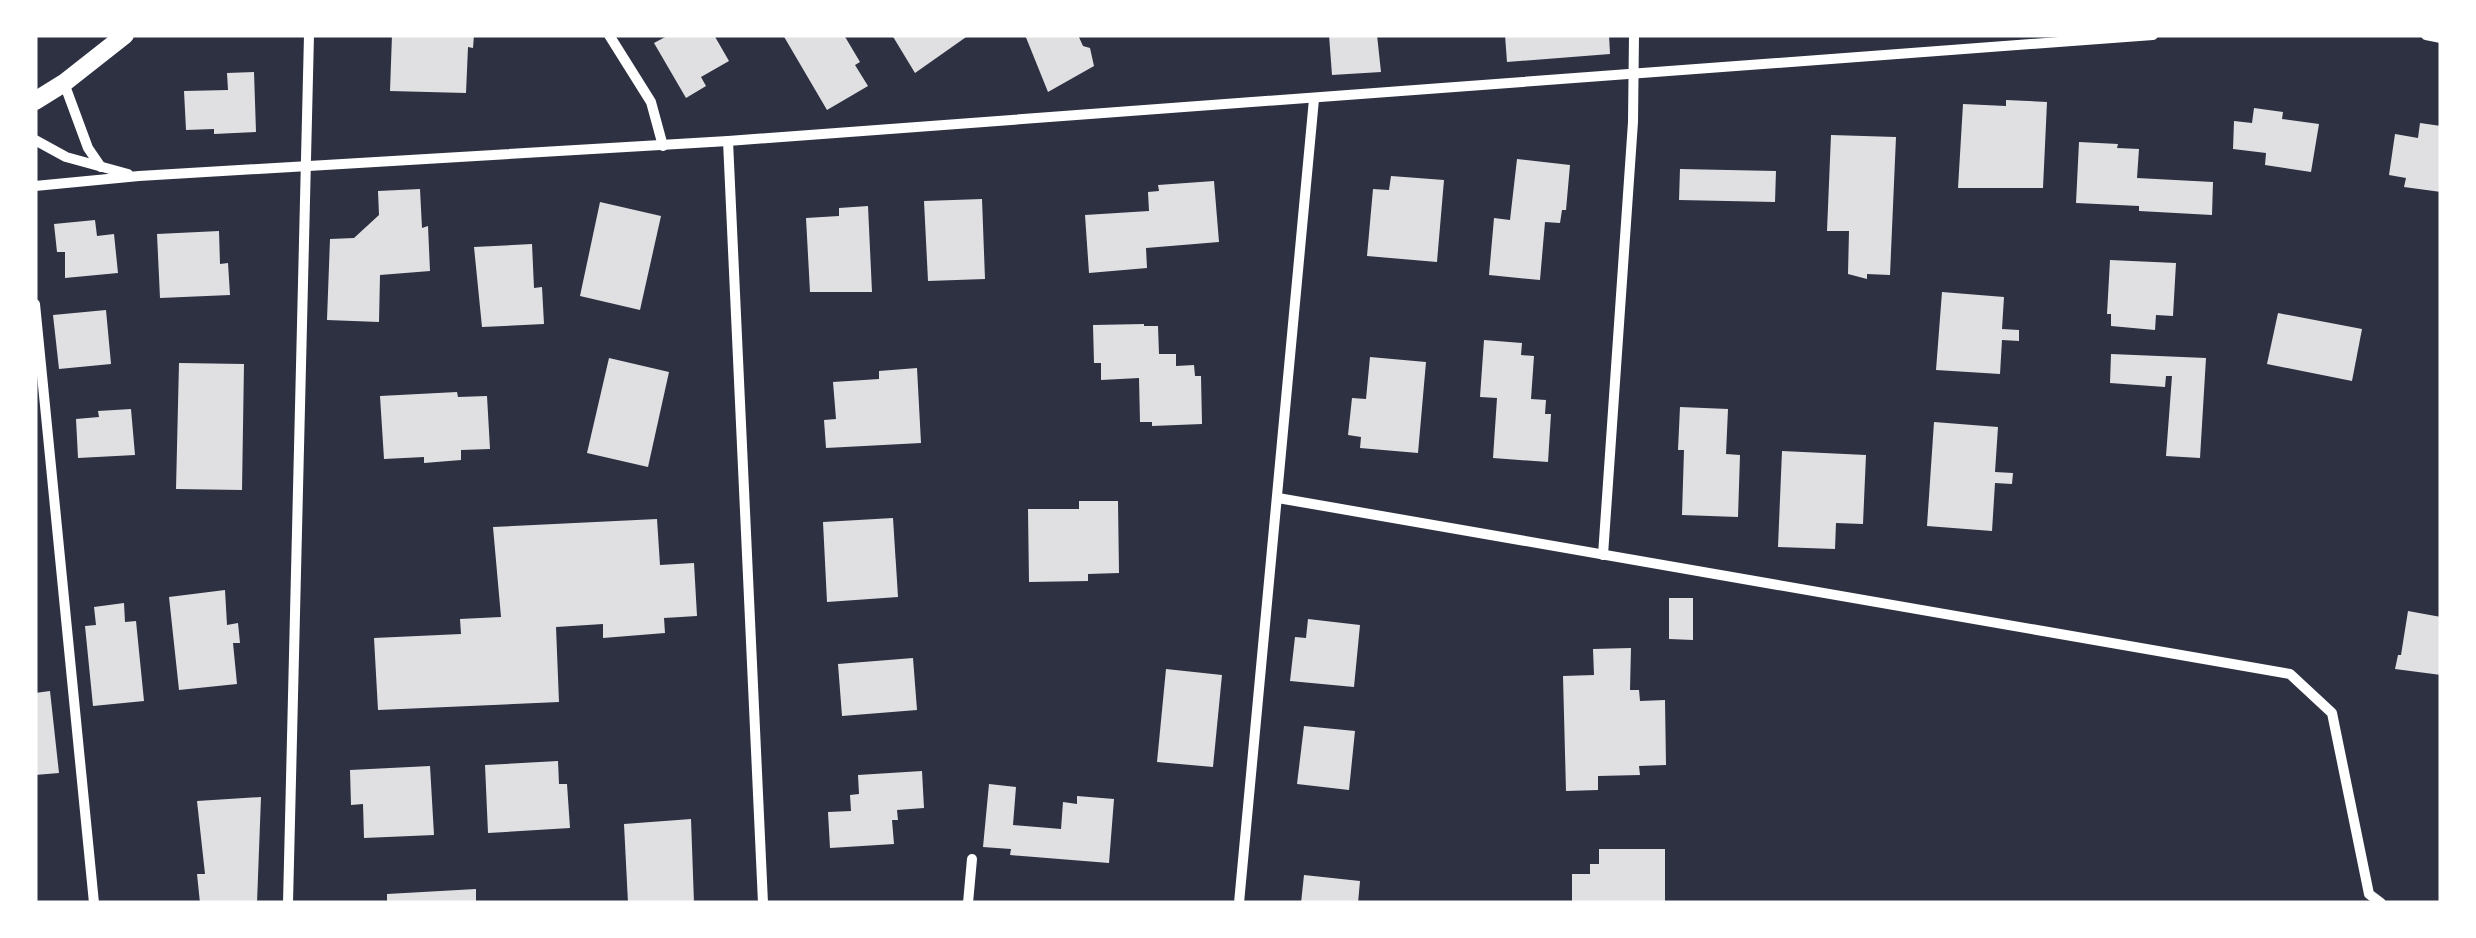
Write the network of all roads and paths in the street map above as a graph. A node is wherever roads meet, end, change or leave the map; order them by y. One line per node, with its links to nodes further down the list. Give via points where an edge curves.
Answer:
1 (125, 35): 9 (street)
2 (309, 35): 17 (street)
3 (609, 35): 15 (street, via 652,102)
4 (1634, 35): 8 (street)
5 (2153, 35): 8 (street)
6 (2426, 35): 7 (street)
7 (2441, 38)
8 (1636, 72): 10 (street); 22 (street)
9 (64, 83): 11 (street); 12 (street); 16 (street)
10 (1314, 98): 14 (street); 21 (street)
11 (35, 100)
12 (35, 115)
13 (35, 140): 16 (street)
14 (728, 141): 15 (street); 26 (street)
15 (663, 146): 17 (street)
16 (101, 168): 18 (street)
17 (307, 168): 18 (street); 25 (street)
18 (138, 176): 19 (street)
19 (35, 186)
20 (35, 304): 24 (street)
21 (1278, 498): 22 (street); 28 (street)
22 (1603, 555): 29 (street, via 2290,674 2332,714 2369,894)
23 (972, 859): 27 (street)
24 (94, 903)
25 (288, 903)
26 (764, 903)
27 (968, 903)
28 (1240, 903)
29 (2380, 903)

